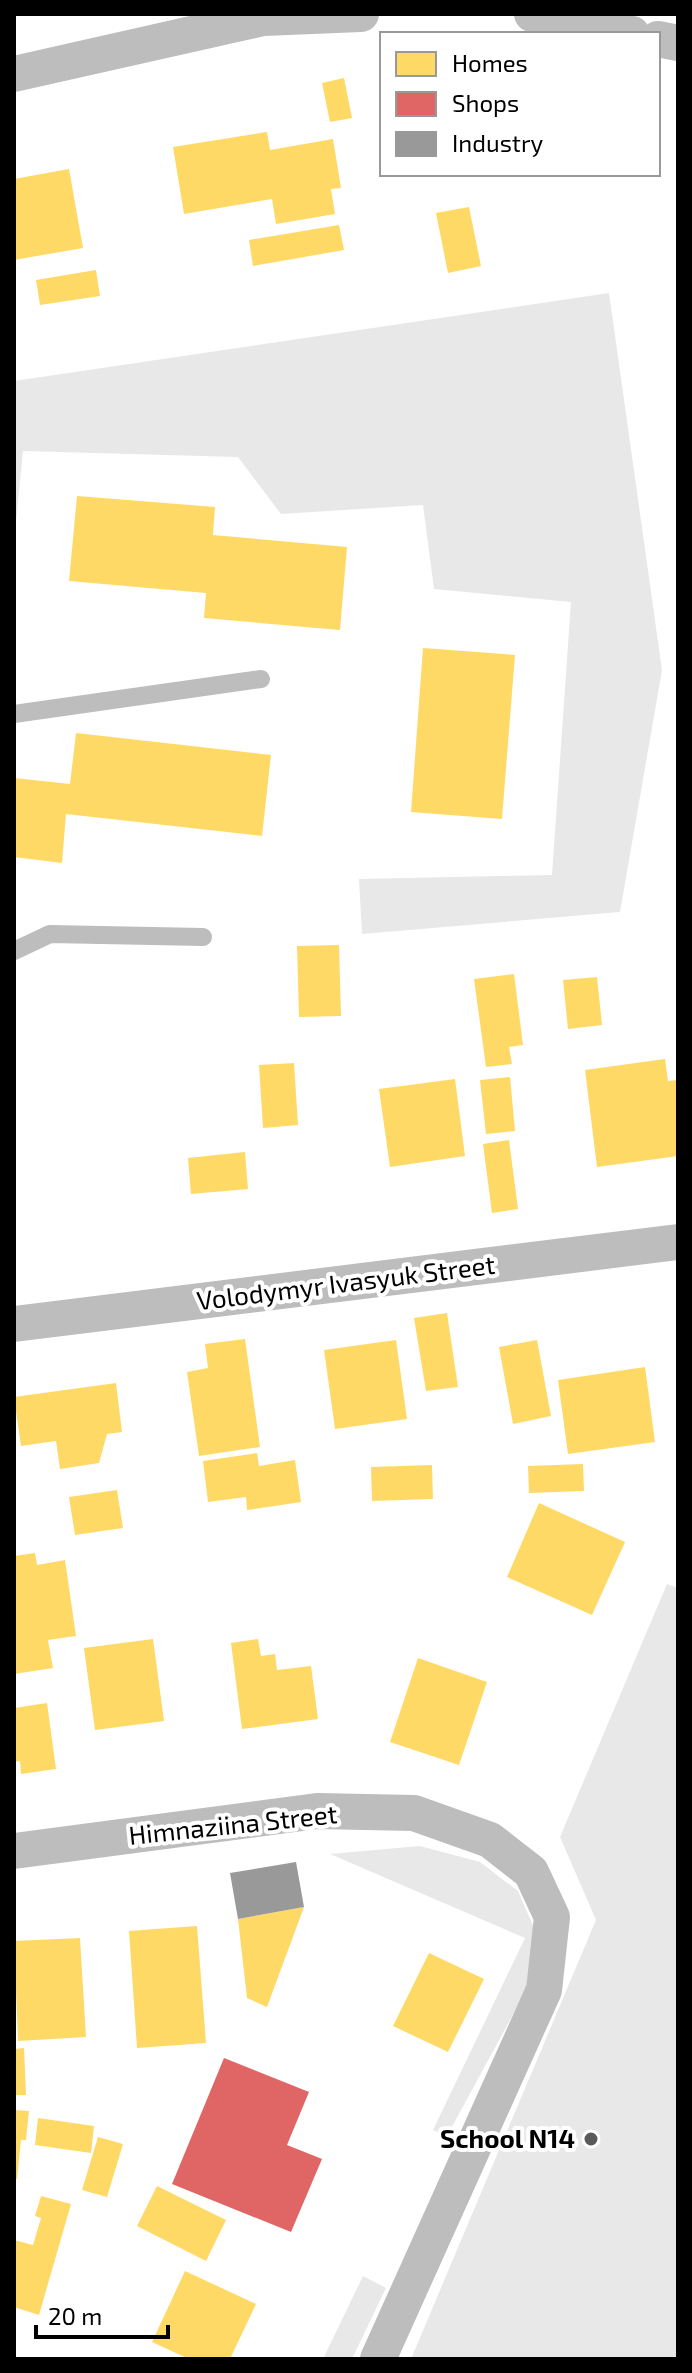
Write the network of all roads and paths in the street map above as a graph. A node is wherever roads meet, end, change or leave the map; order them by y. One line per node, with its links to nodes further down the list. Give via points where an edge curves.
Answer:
1 (361, 14): 4 (street, via 263,18)
2 (532, 14): 3 (street)
3 (622, 32)
4 (14, 74)
5 (261, 679): 6 (lane)
6 (14, 714)
7 (203, 937): 8 (lane, via 50,934)
8 (14, 951)
9 (678, 1242): 10 (street, Volodymyr Ivasyuk Street)
10 (14, 1324)
11 (14, 1851): 12 (street, Himnaziina Street, via 317,1811 414,1813 490,1840 531,1872 552,1917 544,1990)
12 (378, 2359)

